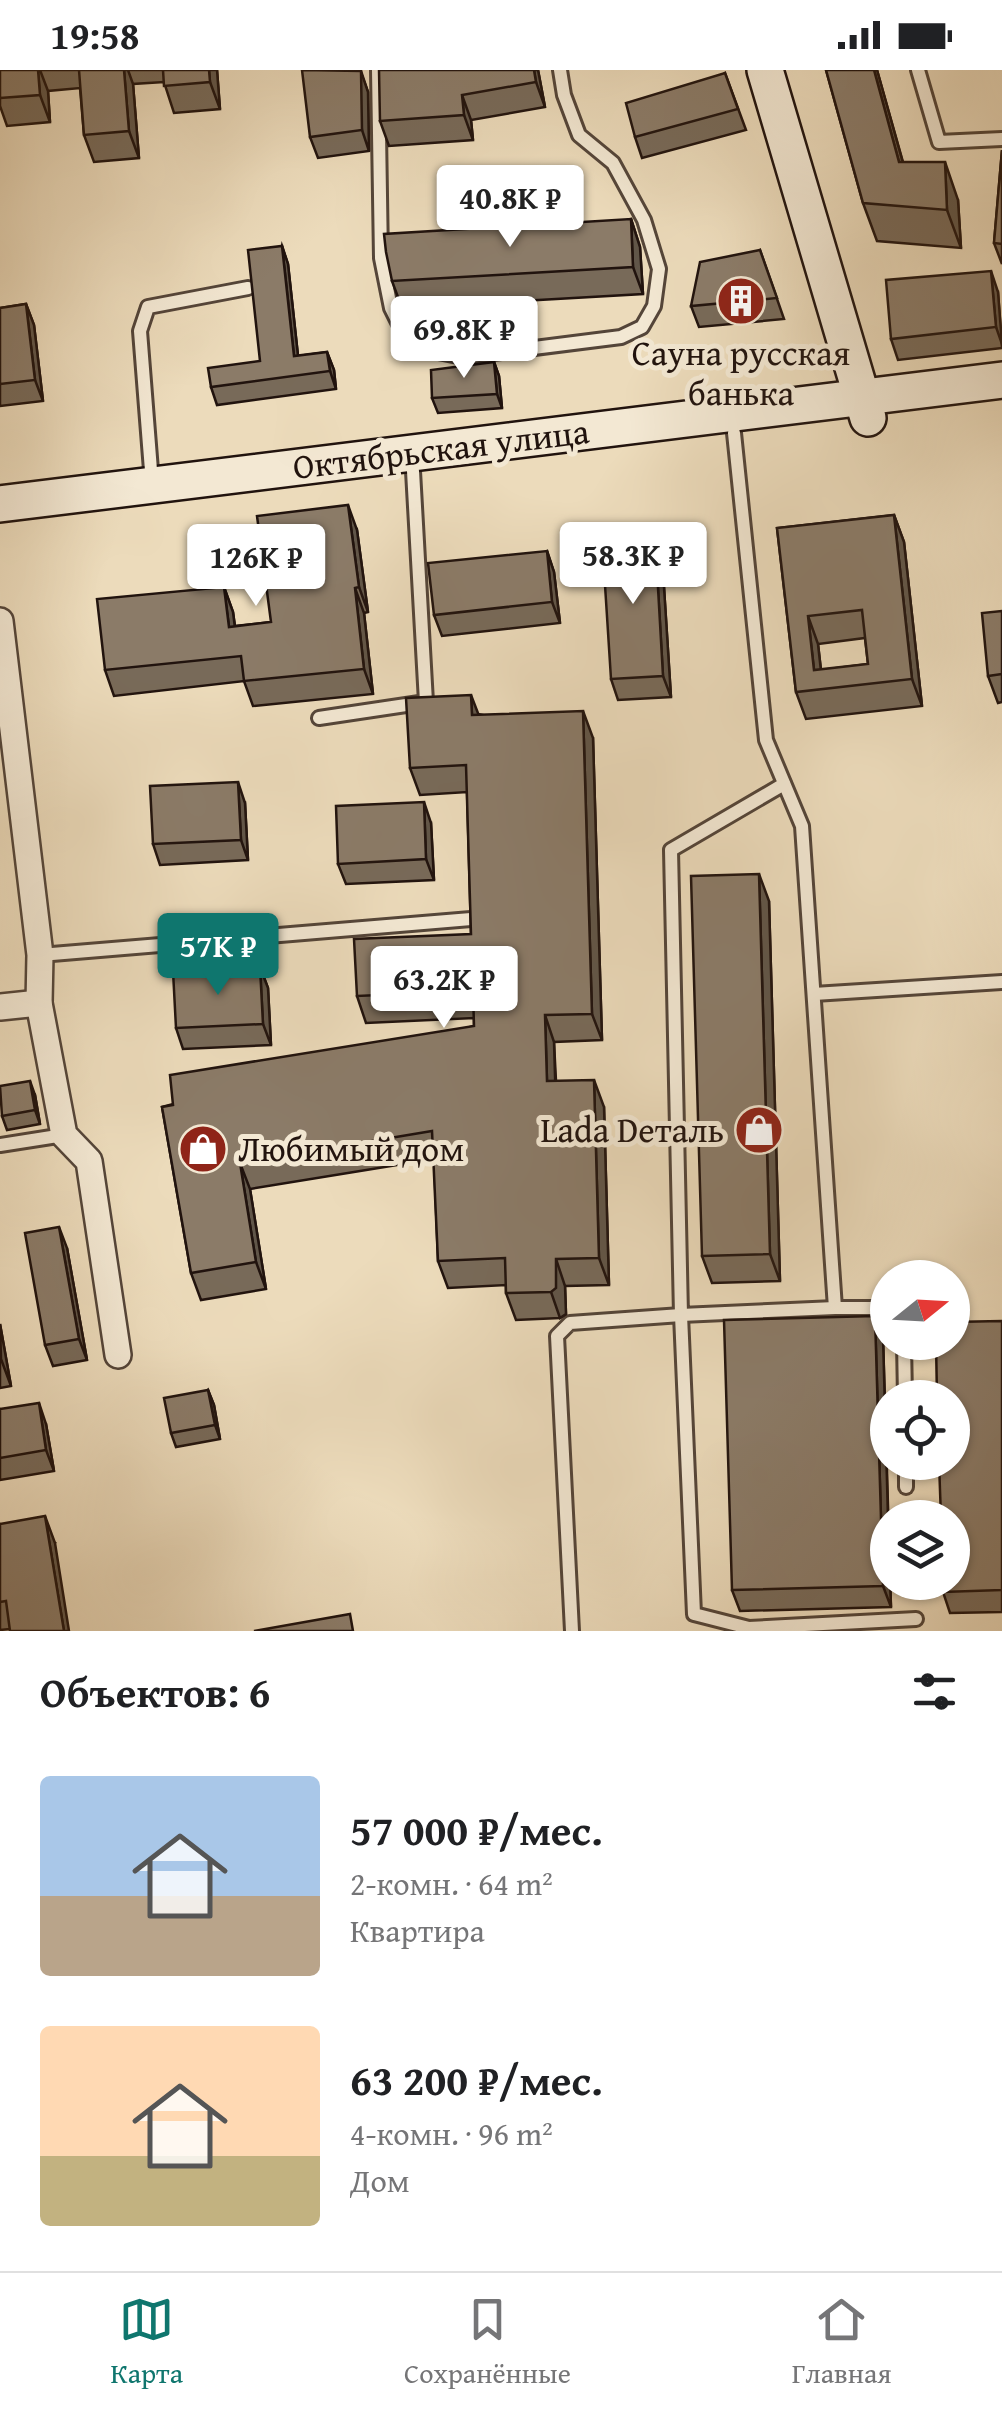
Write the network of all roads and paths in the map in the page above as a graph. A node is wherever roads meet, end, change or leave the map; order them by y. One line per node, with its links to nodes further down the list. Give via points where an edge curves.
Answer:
1 (378, 70): 2 (lane, via 381,258 391,308 404,334 423,348 463,357 621,337 642,328 654,306 659,268 644,220 612,164 579,135)
2 (560, 70)
3 (765, 70): 9 (main road)
4 (918, 70): 5 (lane, via 940,142)
5 (1002, 139)
6 (248, 288): 12 (lane, via 148,306 140,331)
7 (1002, 380): 9 (main road, Октябрьская улица)
8 (1002, 401): 9 (main road, Октябрьская улица)
9 (865, 407): 10 (main road, Октябрьская улица); 12 (main road, Октябрьская улица)
10 (734, 433): 11 (main road, Октябрьская улица); 17 (lane, via 766,740)
11 (413, 471): 14 (main road, Октябрьская улица); 16 (lane, via 426,702)
12 (152, 485): 13 (main road, Октябрьская улица)
13 (0, 504)
14 (0, 522)
15 (0, 621): 19 (street)
16 (319, 718)
17 (784, 784): 21 (lane, via 802,826); 28 (lane, via 672,850)
18 (471, 919): 19 (lane)
19 (40, 955): 22 (street)
20 (1002, 982): 21 (lane)
21 (814, 994): 26 (lane)
22 (39, 1002): 23 (street); 24 (street)
23 (0, 1007)
24 (64, 1135): 25 (lane); 29 (street, via 89,1161)
25 (0, 1145)
26 (834, 1308): 27 (lane); 28 (lane)
27 (870, 1308)
28 (681, 1315): 32 (lane, via 694,1614 749,1628); 33 (lane, via 570,1322 557,1336)
29 (118, 1355)
30 (906, 1480): 31 (lane)
31 (906, 1487)
32 (916, 1618)
33 (572, 1631)

